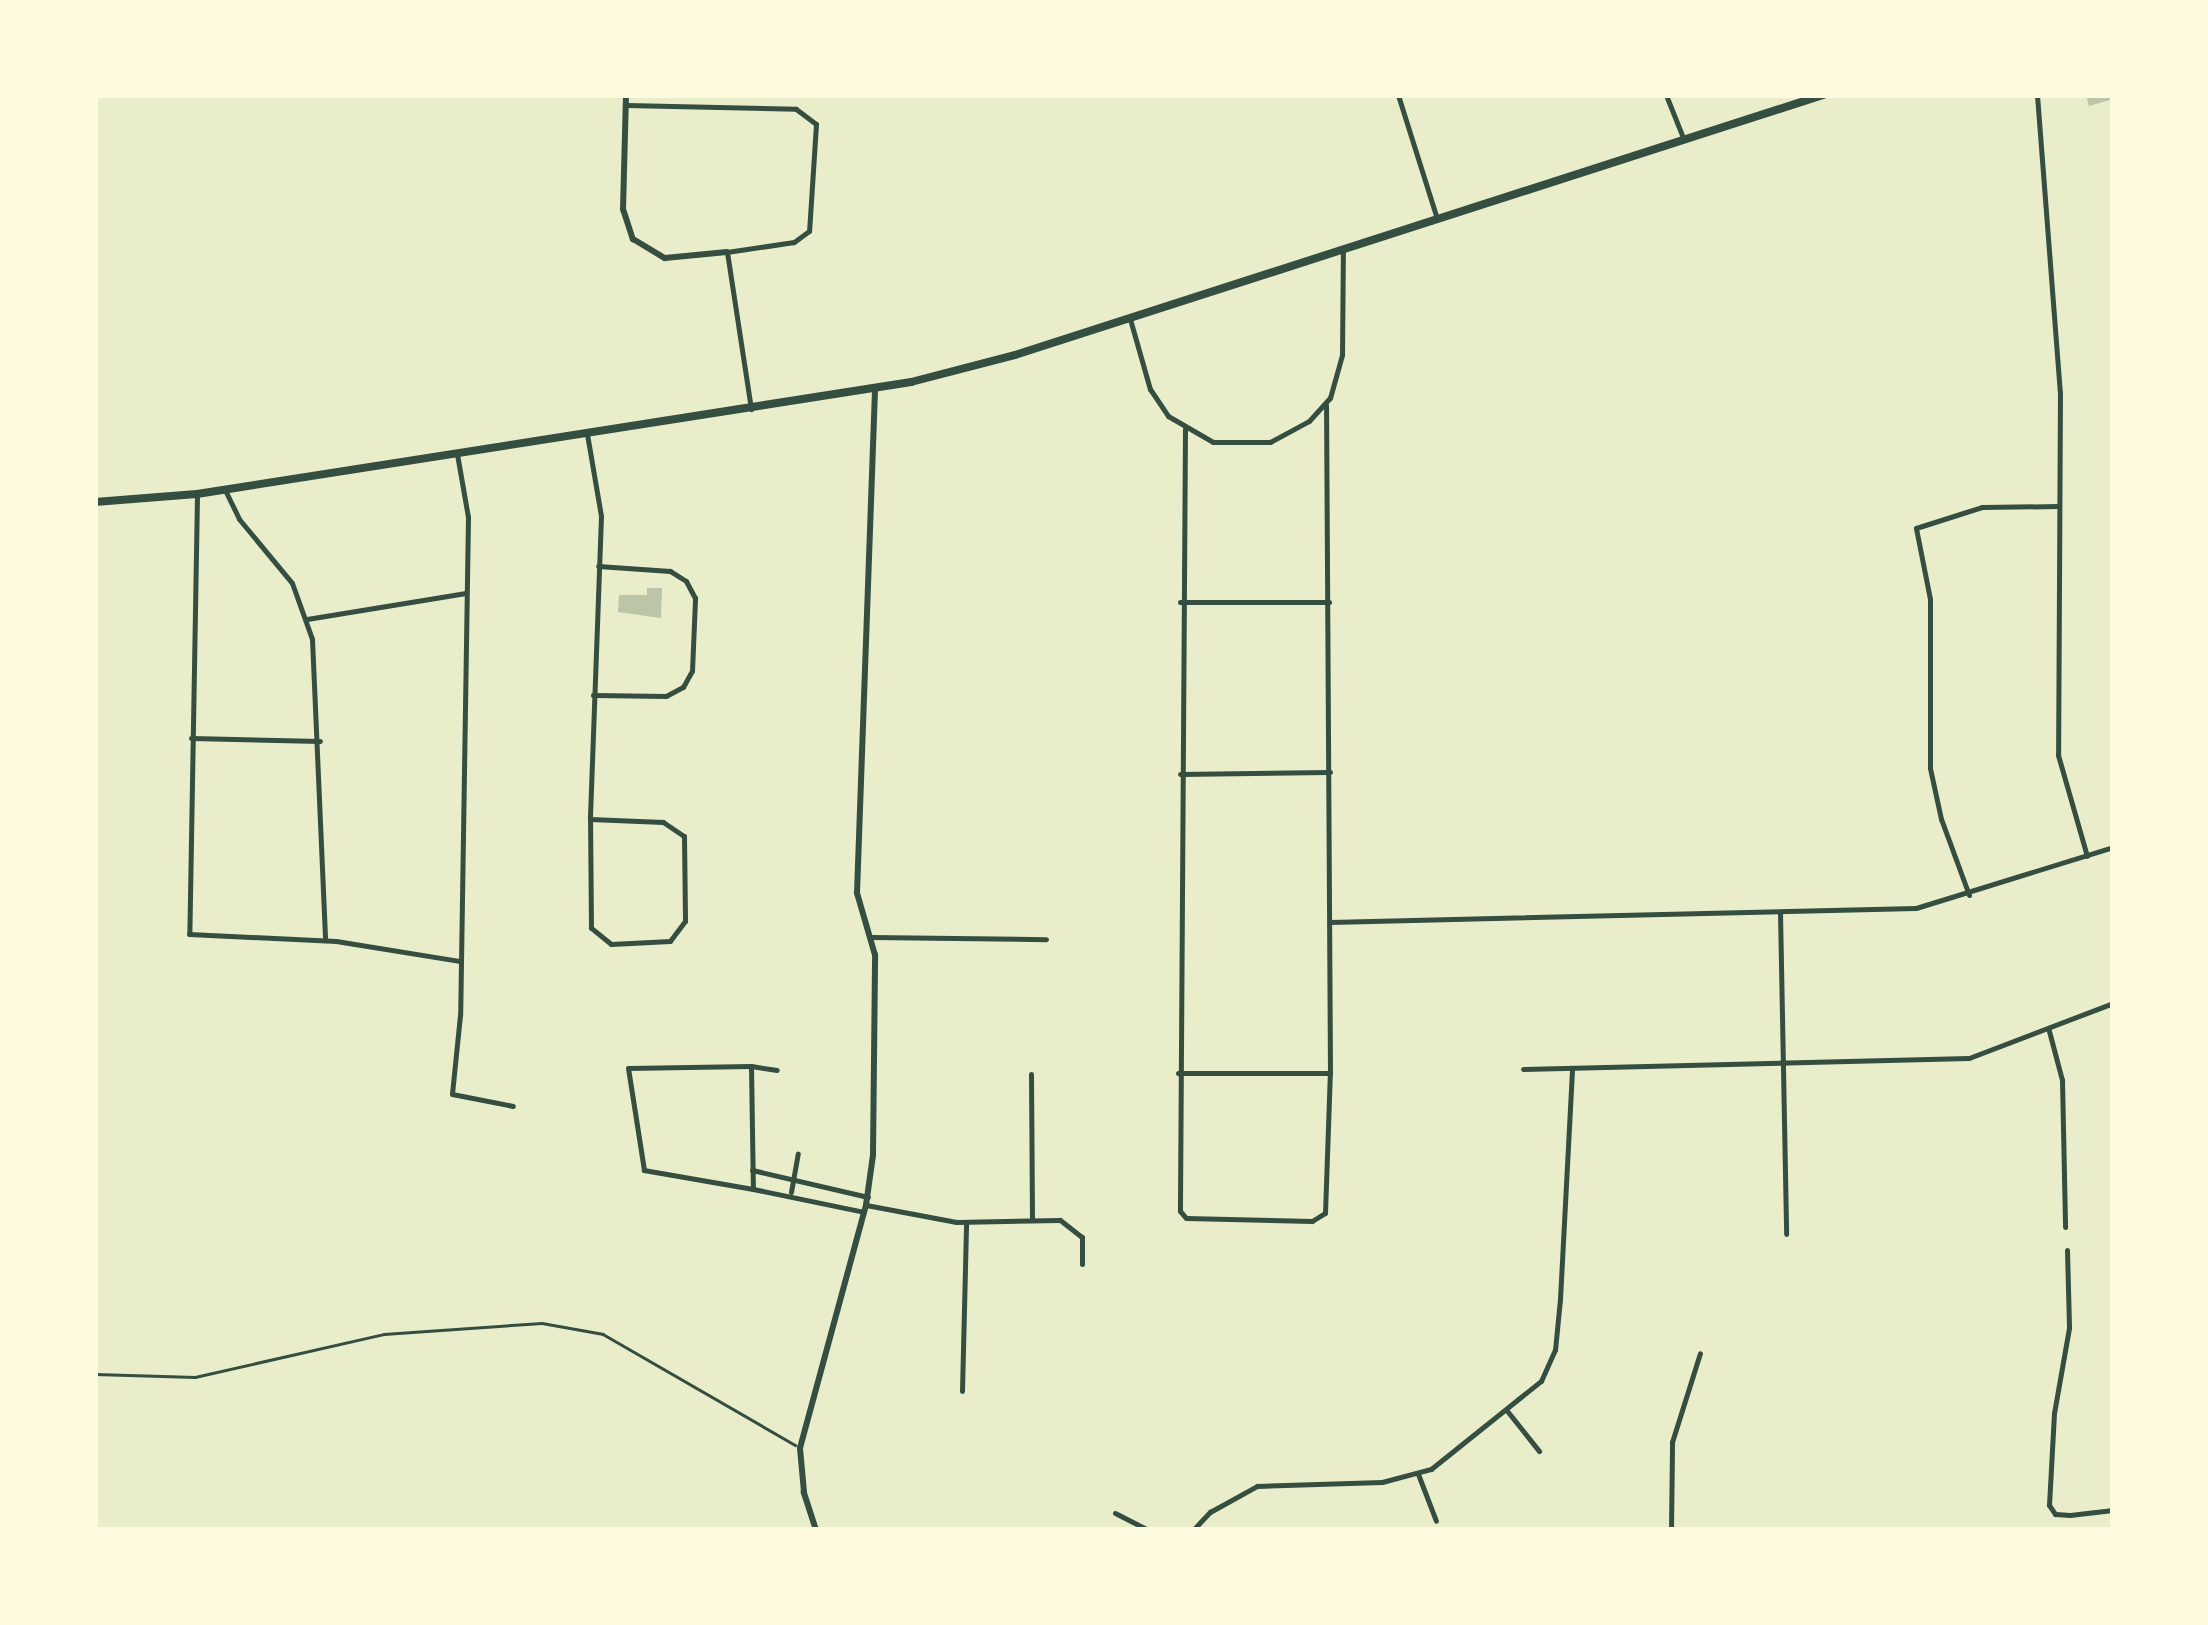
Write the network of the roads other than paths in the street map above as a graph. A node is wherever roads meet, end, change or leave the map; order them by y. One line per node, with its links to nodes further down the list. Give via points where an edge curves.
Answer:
1 (626, 95): 6 (street)
2 (1398, 95): 8 (street)
3 (1666, 95): 7 (street)
4 (1823, 95): 7 (main road)
5 (2037, 95): 21 (street, via 2060,392)
6 (626, 105): 10 (street, via 623,209 633,239 665,258); 10 (street, via 796,109 813,118 810,231 794,242)
7 (1684, 140): 8 (main road)
8 (1437, 219): 9 (main road)
9 (1343, 249): 11 (main road); 13 (street, via 1342,355)
10 (727, 252): 14 (street)
11 (1129, 318): 12 (main road); 15 (street, via 1150,390)
12 (875, 389): 14 (main road); 38 (street, via 858,894)
13 (1326, 405): 15 (street, via 1288,435 1258,445 1226,445); 25 (street)
14 (751, 409): 16 (main road)
15 (1185, 429): 24 (street)
16 (587, 434): 17 (main road); 22 (street, via 600,497)
17 (457, 454): 18 (main road); 23 (street, via 468,517)
18 (225, 490): 19 (main road); 26 (street, via 239,518 282,567)
19 (197, 494): 20 (main road); 28 (street)
20 (95, 502)
21 (2058, 506): 34 (street, via 2058,755); 35 (street, via 1982,507 1916,528 1930,599 1930,768)
22 (598, 566): 27 (street); 27 (street, via 670,571 686,581 694,598 692,671 672,695)
23 (466, 593): 26 (street); 41 (street)
24 (1180, 602): 25 (street); 31 (street)
25 (1330, 602): 30 (street)
26 (307, 619): 29 (street)
27 (592, 696): 32 (street)
28 (191, 738): 29 (street); 39 (street, via 189,934)
29 (320, 741): 39 (street)
30 (1330, 772): 31 (street); 37 (street)
31 (1180, 774): 49 (street)
32 (590, 819): 32 (street, via 591,928 610,944 670,941 685,921 684,836 663,822)
33 (2113, 847): 34 (street)
34 (2087, 856): 35 (street)
35 (1969, 895): 36 (street, via 1890,910)
36 (1780, 912): 37 (street); 44 (street)
37 (1330, 922): 50 (street)
38 (870, 936): 40 (street); 58 (street, via 875,955)
39 (325, 940): 41 (street)
40 (1046, 940)
41 (460, 961): 52 (street, via 452,1094)
42 (2113, 1003): 43 (street)
43 (2048, 1031): 44 (street, via 1970,1058); 61 (street, via 2062,1080)
44 (1784, 1063): 47 (street); 62 (street)
45 (751, 1066): 48 (street); 54 (street); 56 (street, via 628,1068 644,1170)
46 (1522, 1068): 47 (street)
47 (1572, 1068): 67 (street, via 1555,1350 1541,1381)
48 (777, 1070)
49 (1178, 1073): 50 (street); 50 (street, via 1183,1217 1325,1216)
50 (1330, 1073)
51 (1031, 1074): 59 (street)
52 (513, 1106)
53 (798, 1154): 55 (street)
54 (752, 1170): 55 (street); 56 (street)
55 (794, 1175): 57 (street); 58 (street)
56 (753, 1189): 57 (street)
57 (792, 1192): 58 (street)
58 (866, 1205): 60 (street); 73 (street, via 800,1448)
59 (1032, 1219): 60 (street); 64 (street, via 1060,1220 1077,1229 1086,1246)
60 (966, 1222): 66 (street)
61 (2066, 1227)
62 (1786, 1234)
63 (2067, 1250): 70 (street, via 2069,1328 2048,1505 2070,1516)
64 (1082, 1264)
65 (1700, 1354): 76 (street, via 1672,1442)
66 (962, 1391)
67 (1508, 1412): 68 (street); 69 (street, via 1446,1462)
68 (1539, 1451)
69 (1418, 1474): 72 (street); 75 (street, via 1257,1486 1220,1505)
70 (2113, 1510)
71 (1115, 1513): 74 (street)
72 (1436, 1521)
73 (816, 1530)
74 (1149, 1530)
75 (1193, 1530)
76 (1671, 1530)

